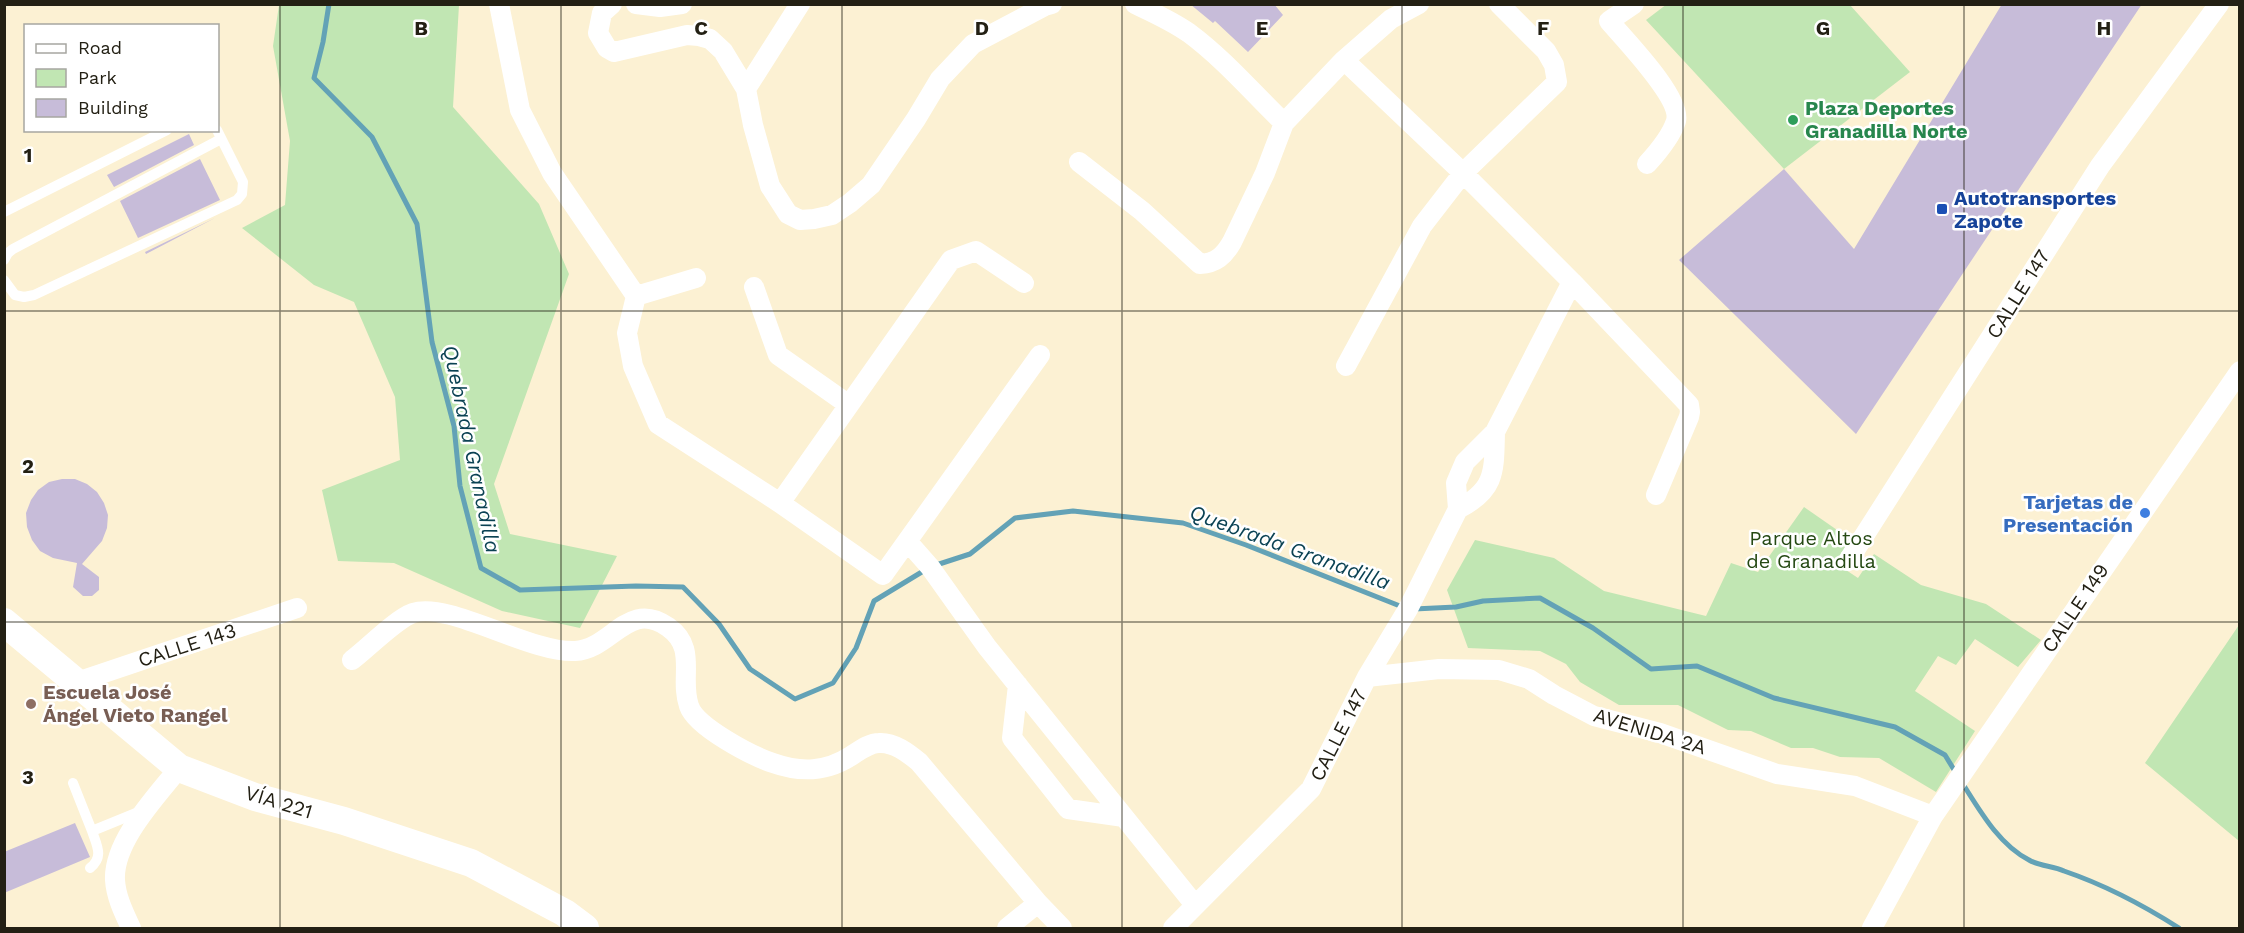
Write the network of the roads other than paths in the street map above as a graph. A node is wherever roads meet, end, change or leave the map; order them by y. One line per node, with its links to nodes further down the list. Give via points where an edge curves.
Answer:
1 (499, 4): 27 (street, via 519,110 552,173)
2 (612, 4): 13 (street, via 602,13 598,33 610,51 699,36 717,44)
3 (636, 4): 4 (street)
4 (682, 4)
5 (800, 4): 13 (street)
6 (1052, 4): 13 (street, via 973,44 940,80 871,185 832,215 800,220 781,205 770,186)
7 (1135, 4): 14 (street, via 1188,33)
8 (1419, 4): 12 (street, via 1391,19)
9 (1499, 4): 19 (street, via 1546,51 1557,82)
10 (1634, 4): 18 (street, via 1609,21 1668,91 1675,106 1676,120)
11 (2219, 4): 37 (street, CALLE 147, via 2100,166)
12 (1344, 60): 14 (street); 19 (street)
13 (746, 89)
14 (1284, 123): 17 (street, via 1232,242 1218,260 1209,263 1200,264 1142,211)
15 (163, 132): 20 (lane)
16 (219, 135): 21 (lane, via 13,249); 23 (lane, via 243,182 237,200 34,295 15,295)
17 (1079, 162)
18 (1647, 165)
19 (1464, 173): 24 (street); 29 (street, via 1422,226)
20 (4, 212)
21 (4, 260)
22 (696, 278): 27 (street)
23 (4, 280)
24 (1572, 282): 32 (street); 33 (street, via 1689,405 1689,417)
25 (1024, 283): 31 (street, via 976,251 951,260)
26 (754, 287): 31 (street, via 778,356)
27 (636, 296): 34 (street, via 627,333 633,366 658,424)
28 (1040, 355): 36 (street)
29 (1346, 366)
30 (2240, 371): 47 (street, CALLE 149)
31 (849, 405): 34 (street)
32 (1495, 432): 35 (street, via 1465,462 1456,483); 35 (street, via 1494,468 1484,491)
33 (1656, 495)
34 (780, 503): 36 (street, via 883,575)
35 (1458, 509): 41 (street, CALLE 147, via 1408,609)
36 (908, 542): 43 (street)
37 (1848, 561)
38 (297, 608): 42 (street, CALLE 143)
39 (4, 621): 42 (main road, VÍA 221)
40 (352, 660): 51 (street, via 414,613 431,611 521,641 576,651 594,645 630,622 654,618 680,638 686,649 689,708 710,731 770,763 794,770 830,766 873,744 898,747 919,762)
41 (1367, 677): 47 (street, AVENIDA 2A, via 1439,669 1499,670 1529,679 1594,716 1660,733 1777,774 1855,786); 52 (street, CALLE 147, via 1311,789)
42 (77, 682): 44 (main road, VÍA 221)
43 (1018, 686): 48 (street); 48 (street, via 1012,738 1068,808)
44 (179, 768): 46 (street); 54 (main road, VÍA 221, via 255,797 344,821 471,863 565,913)
45 (73, 783): 49 (lane)
46 (147, 809): 49 (lane); 53 (street, via 117,858 115,879)
47 (1933, 816): 58 (street, CALLE 149)
48 (1124, 817): 52 (street)
49 (92, 831): 50 (lane, via 99,852)
50 (90, 868)
51 (1038, 903): 55 (street); 56 (street)
52 (1195, 905): 57 (street, CALLE 147)
53 (131, 928)
54 (585, 928)
55 (1007, 928)
56 (1062, 928)
57 (1173, 928)
58 (1872, 928)

